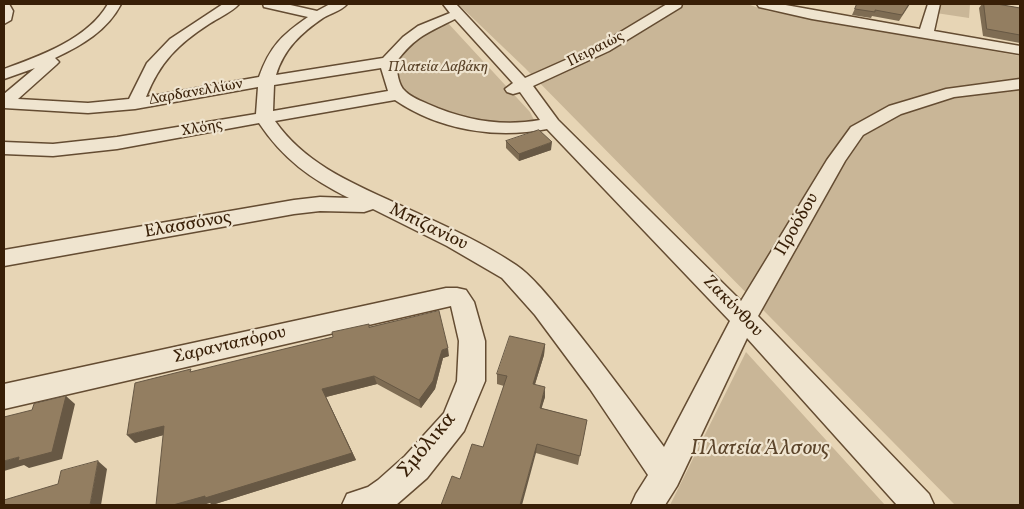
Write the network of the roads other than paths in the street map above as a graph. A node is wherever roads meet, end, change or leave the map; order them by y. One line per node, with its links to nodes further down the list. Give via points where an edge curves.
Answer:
1 (126, 4): 10 (street)
2 (232, 4): 25 (street, via 201,22 159,59 147,76)
3 (269, 4): 12 (street)
4 (340, 4): 12 (street)
5 (438, 4): 11 (street, Ζακύνθου)
6 (676, 4): 19 (street, Πειραιώς, via 604,48)
7 (764, 4): 14 (street)
8 (934, 4): 14 (street)
9 (4, 7): 13 (street)
10 (112, 8): 15 (street, via 89,32)
11 (449, 10): 17 (street, via 415,31); 21 (street, Ζακύνθου)
12 (319, 15): 20 (street, via 288,38 273,60)
13 (4, 20)
14 (926, 33): 16 (street)
15 (61, 49): 18 (street); 24 (street, via 57,57)
16 (1020, 50)
17 (388, 62): 20 (street, Δαρδανελλίων); 23 (street)
18 (4, 74)
19 (543, 76): 21 (street); 26 (street, via 536,86)
20 (266, 81): 25 (street, Δαρδανελλίων); 27 (street)
21 (516, 83): 26 (street, Ζακύνθου, via 524,100)
22 (1020, 84): 32 (street, Προόδου, via 952,92 895,110 858,131 836,160)
23 (398, 94): 26 (street, via 443,118 474,126 508,129); 27 (street, Χλόης)
24 (4, 103): 25 (street, Δαρδανελλίων, via 88,108)
25 (135, 104)
26 (543, 111): 32 (street, Ζακύνθου)
27 (264, 118): 28 (street, Χλόης, via 117,143 53,150); 29 (street, Μπιζανίου, via 297,158 327,179)
28 (4, 148)
29 (372, 201): 30 (street, Ελασσόνος, via 364,205 294,207); 34 (street, Μπιζανίου, via 455,240 510,272 544,308)
30 (4, 258)
31 (457, 297): 33 (street, Σαρανταπόρου); 35 (street, Σμόλικα, via 462,302 472,342 471,381 454,422 416,467)
32 (744, 318): 34 (street, Προόδου); 37 (street, Ζακύνθου)
33 (4, 397)
34 (666, 475): 36 (street)
35 (370, 504)
36 (647, 505)
37 (918, 505)

